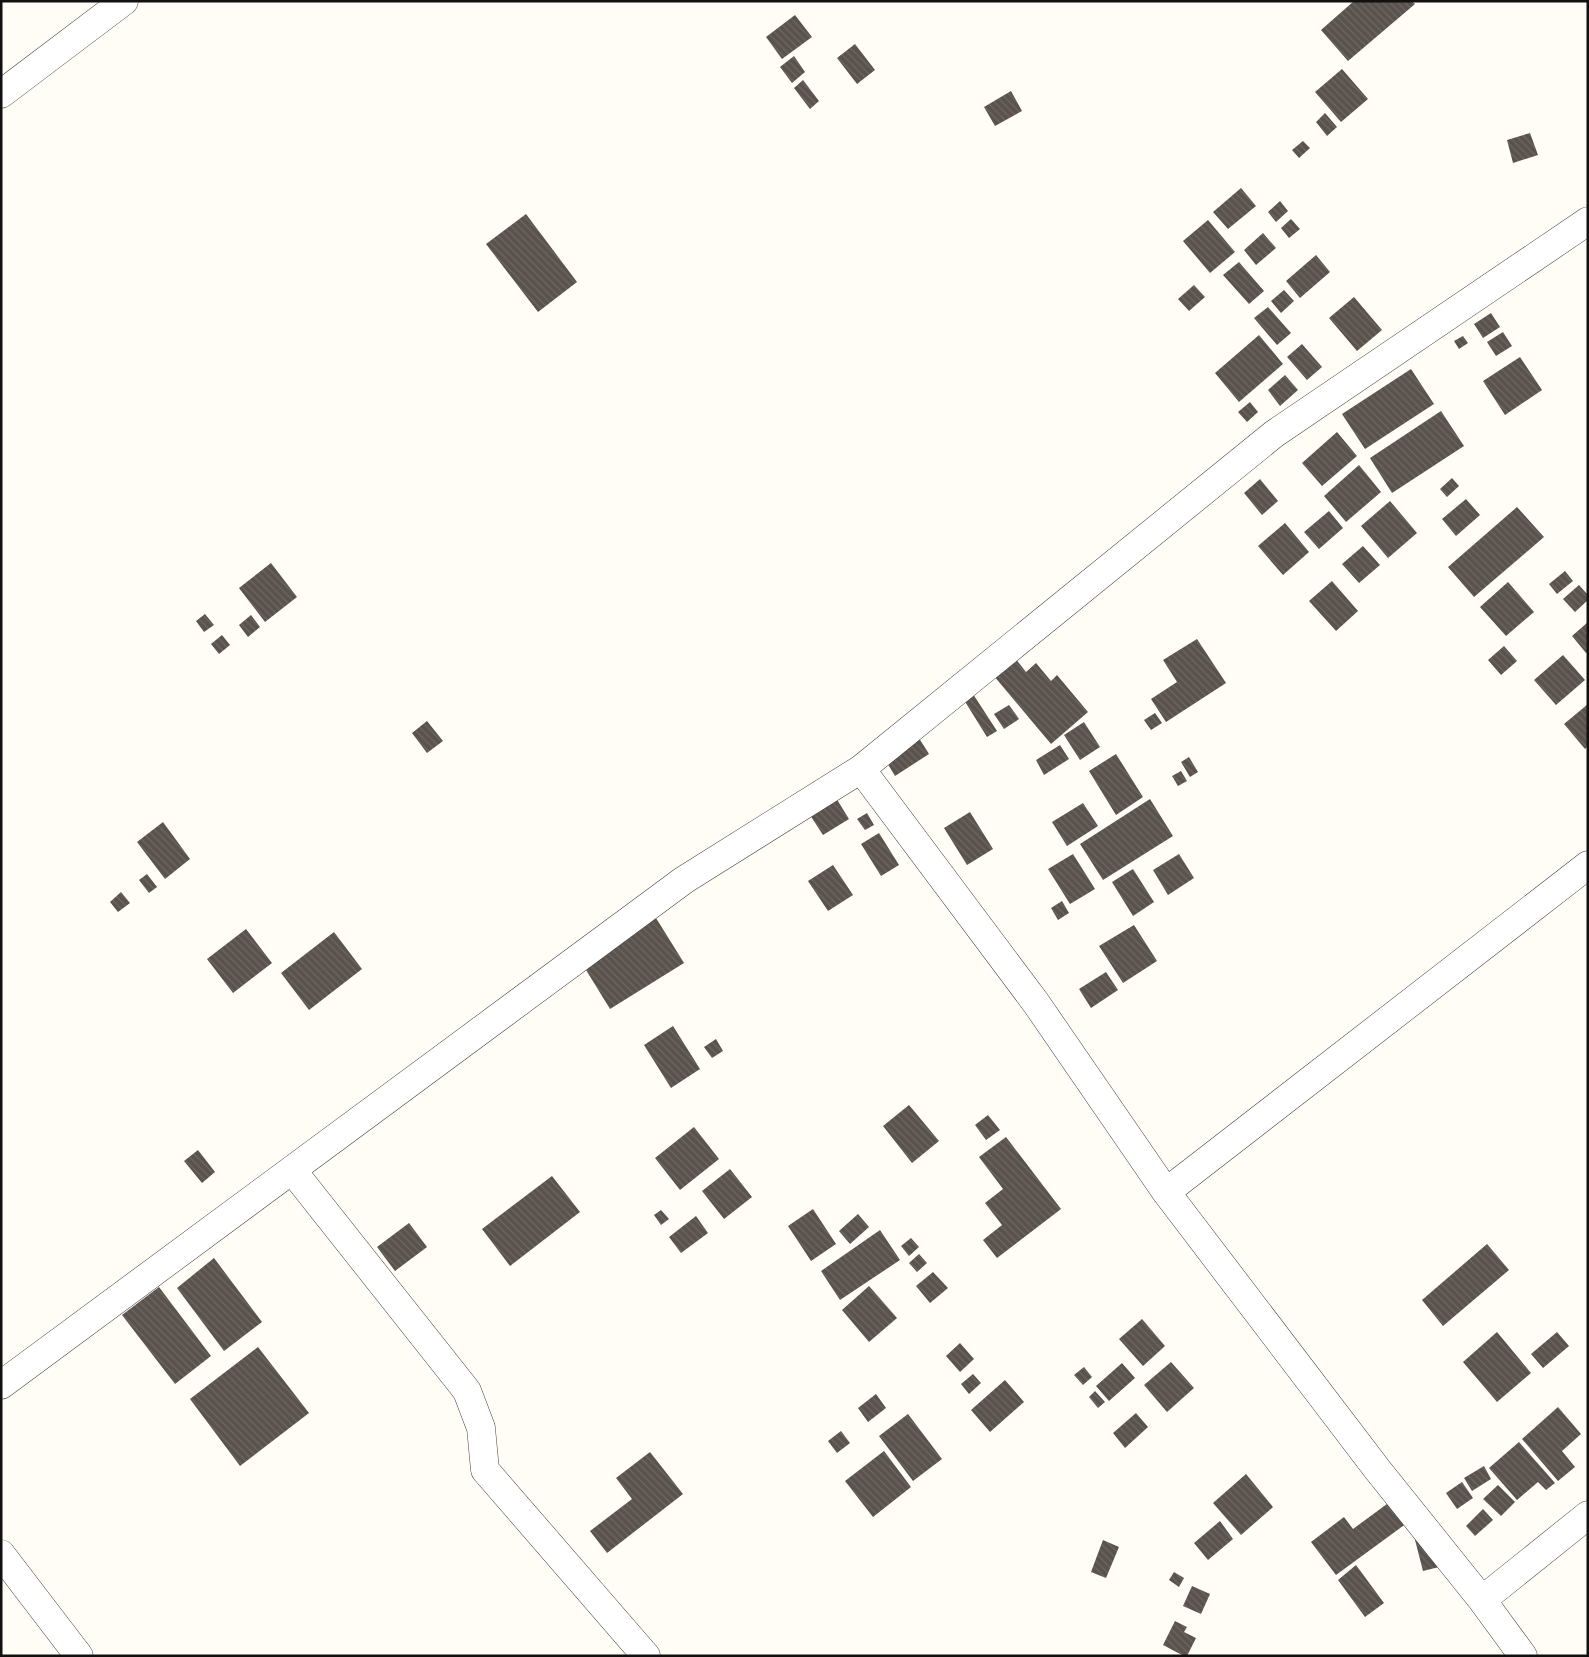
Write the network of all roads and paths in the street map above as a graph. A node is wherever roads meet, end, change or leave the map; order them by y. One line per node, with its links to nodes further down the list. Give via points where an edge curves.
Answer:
1 (124, 1): 2 (street)
2 (1, 94)
3 (1588, 221): 4 (street, via 1274,434)
4 (861, 769): 6 (street, via 684,880); 7 (street, via 1036,1003)
5 (1588, 865): 7 (street)
6 (292, 1170): 8 (street); 13 (street, via 467,1391 481,1428 485,1470)
7 (1166, 1192): 11 (street, via 1371,1461)
8 (1, 1385)
9 (1588, 1515): 11 (street)
10 (1, 1554): 12 (street)
11 (1482, 1600): 14 (street)
12 (79, 1656)
13 (646, 1656)
14 (1523, 1656)

